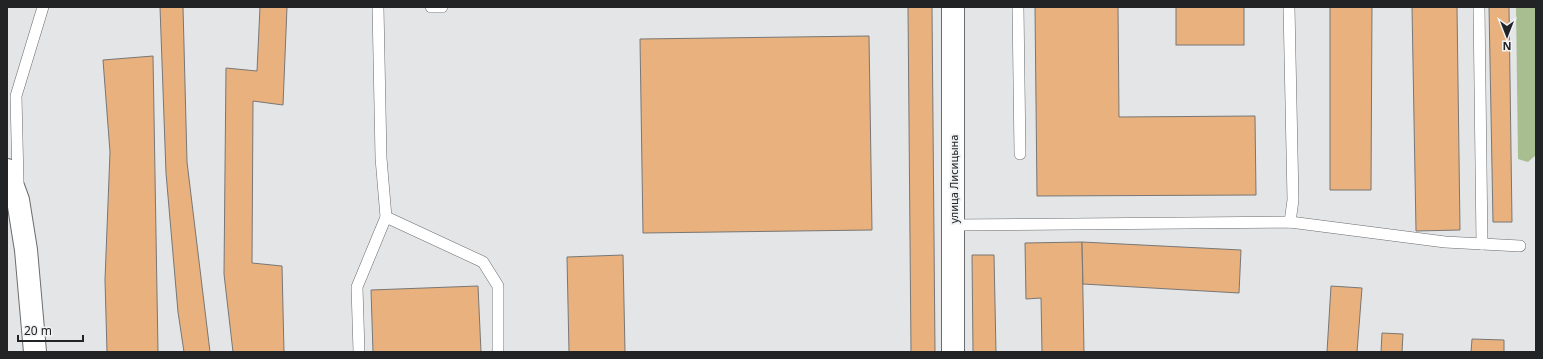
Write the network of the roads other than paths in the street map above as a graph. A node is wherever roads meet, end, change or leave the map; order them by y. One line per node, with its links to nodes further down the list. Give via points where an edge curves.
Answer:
1 (43, 7): 11 (lane, via 16,96)
2 (378, 7): 12 (lane, via 381,158)
3 (431, 7): 4 (lane)
4 (442, 7)
5 (953, 7): 14 (street, улица Лисицына)
6 (1018, 7): 9 (lane)
7 (1289, 7): 13 (lane, via 1293,200)
8 (1480, 7): 15 (lane)
9 (1020, 154)
10 (7, 170): 11 (street)
11 (18, 200): 17 (street, via 26,250)
12 (386, 217): 18 (lane, via 357,287); 19 (lane, via 483,262 498,286)
13 (1290, 222): 14 (lane); 15 (lane, via 1445,242)
14 (952, 225): 20 (street, улица Лисицына)
15 (1482, 244): 16 (lane)
16 (1520, 246)
17 (35, 352)
18 (359, 352)
19 (498, 352)
20 (953, 352)

